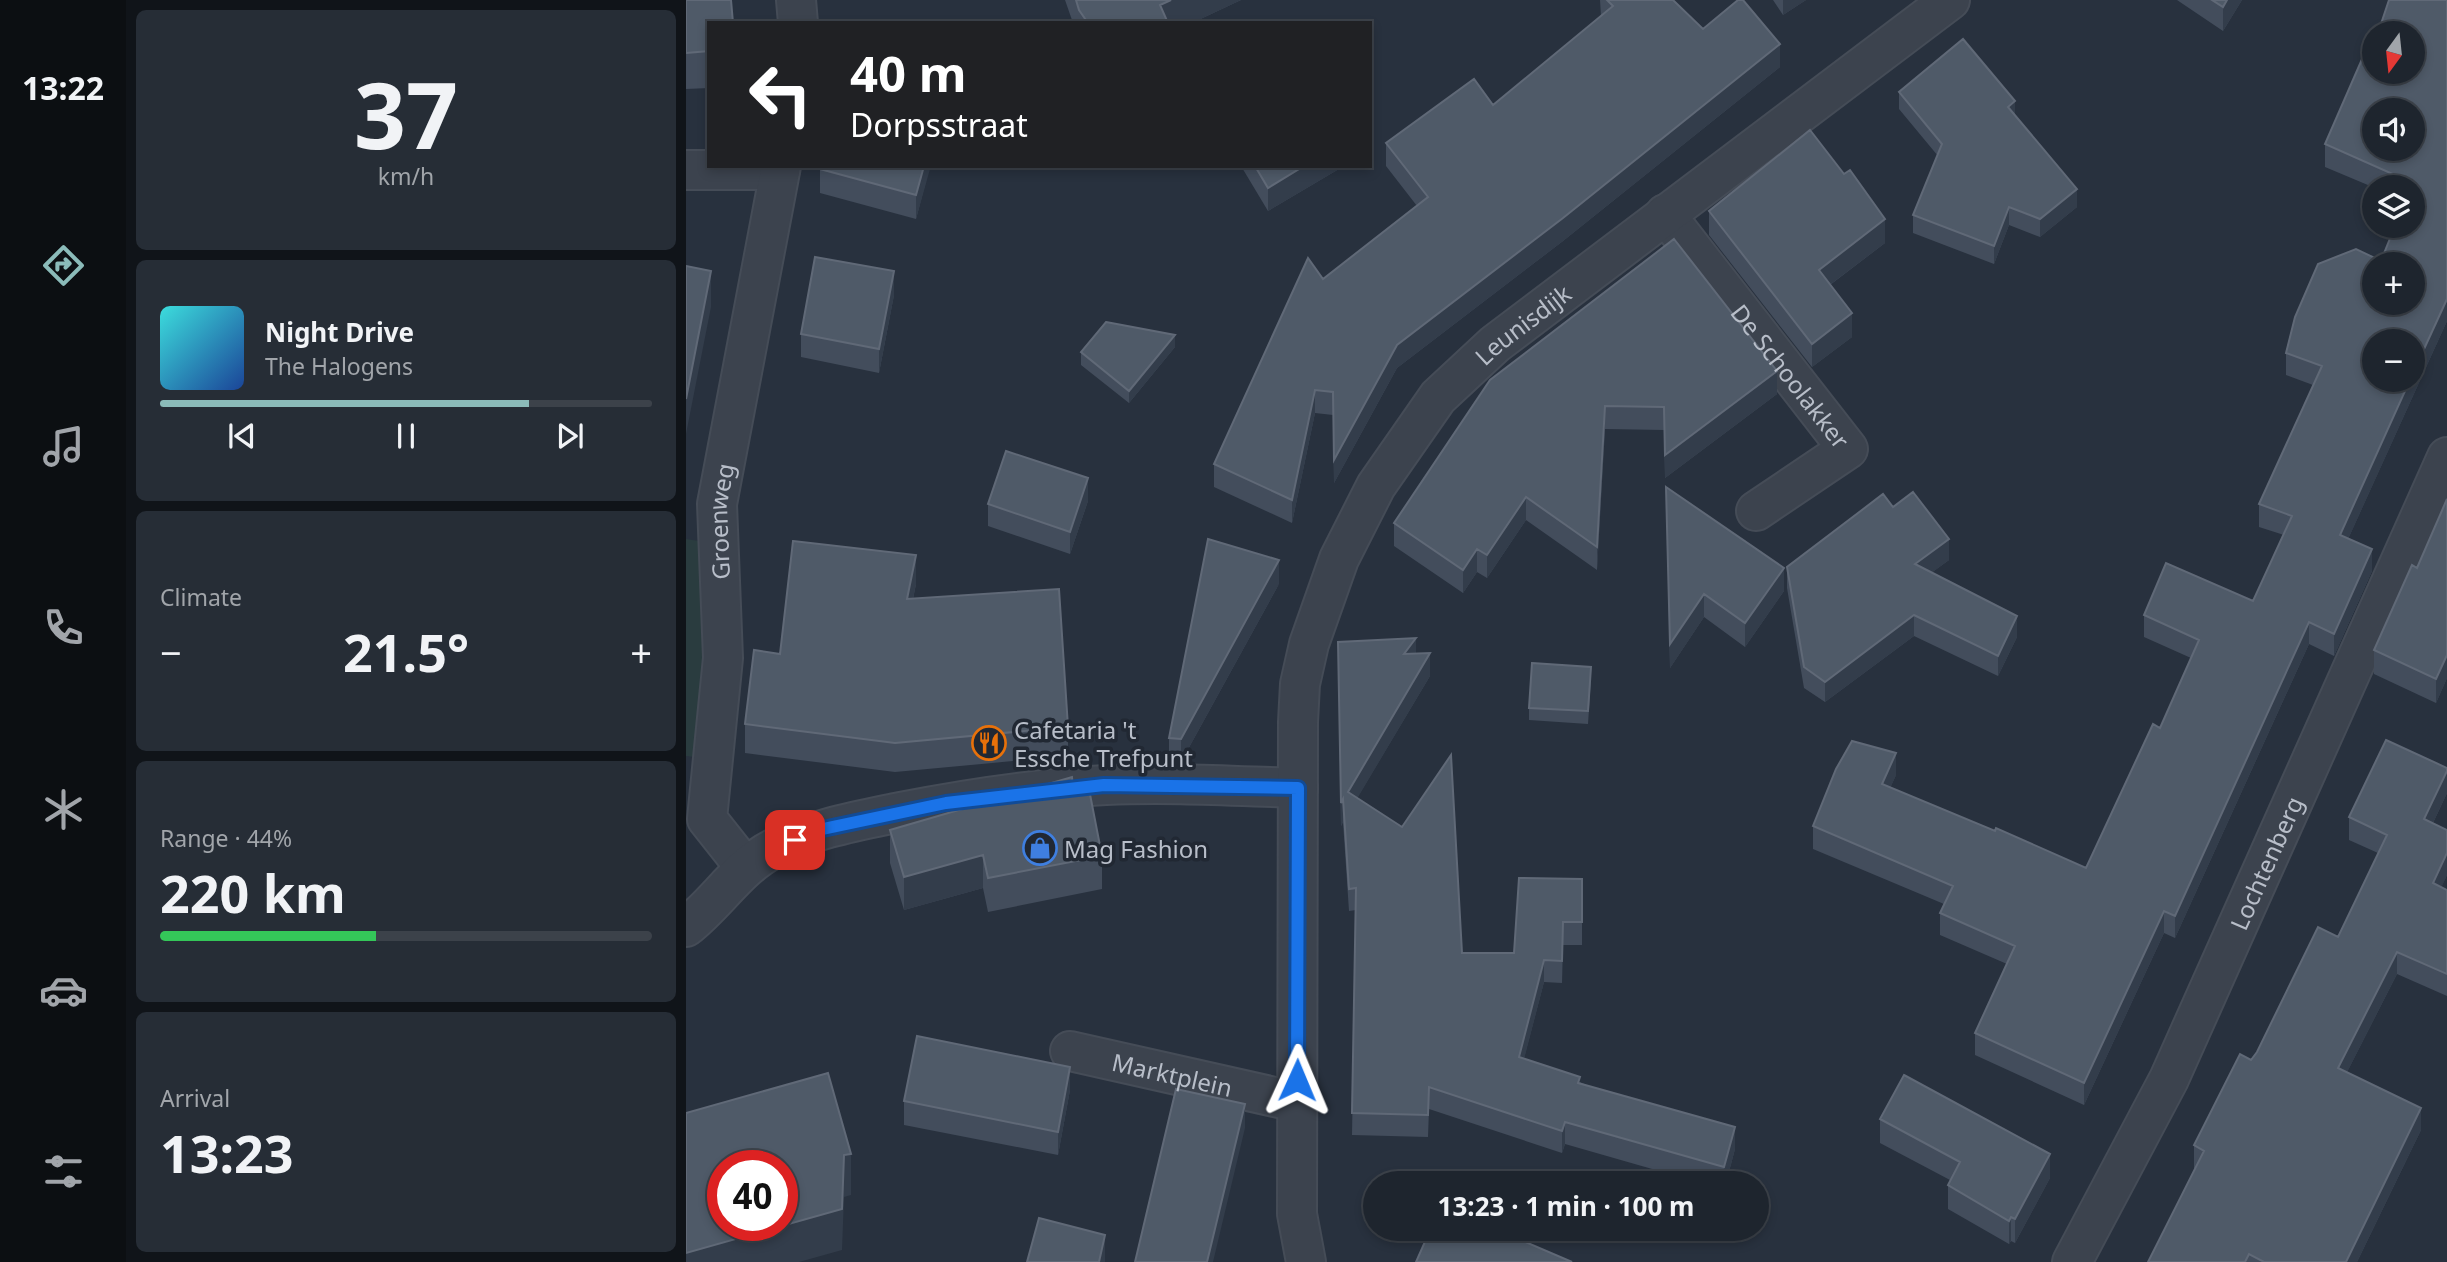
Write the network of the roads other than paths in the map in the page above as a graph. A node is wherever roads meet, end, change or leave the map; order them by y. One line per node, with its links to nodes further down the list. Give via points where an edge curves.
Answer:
1 (796, 0): 3 (street)
2 (1951, 0): 6 (street, Leunisdijk)
3 (798, 21)
4 (781, 168): 5 (street); 10 (street, Groenweg, via 717,504 723,658 707,820)
5 (686, 170)
6 (1665, 214): 8 (street, De Schoolakker, via 1848,449); 9 (street, Leunisdijk, via 1495,344 1448,388 1376,486 1339,559 1309,644 1300,684)
7 (2447, 457): 15 (street, Lochtenberg, via 2169,1080)
8 (1756, 511)
9 (1298, 788): 10 (street, via 1104,785 946,803 818,830 772,849); 13 (street)
10 (745, 867): 11 (street, via 710,908)
11 (686, 927)
12 (1070, 1051): 13 (street, Marktplein)
13 (1297, 1102): 14 (street, via 1297,1214)
14 (1306, 1262)
15 (2072, 1262)

